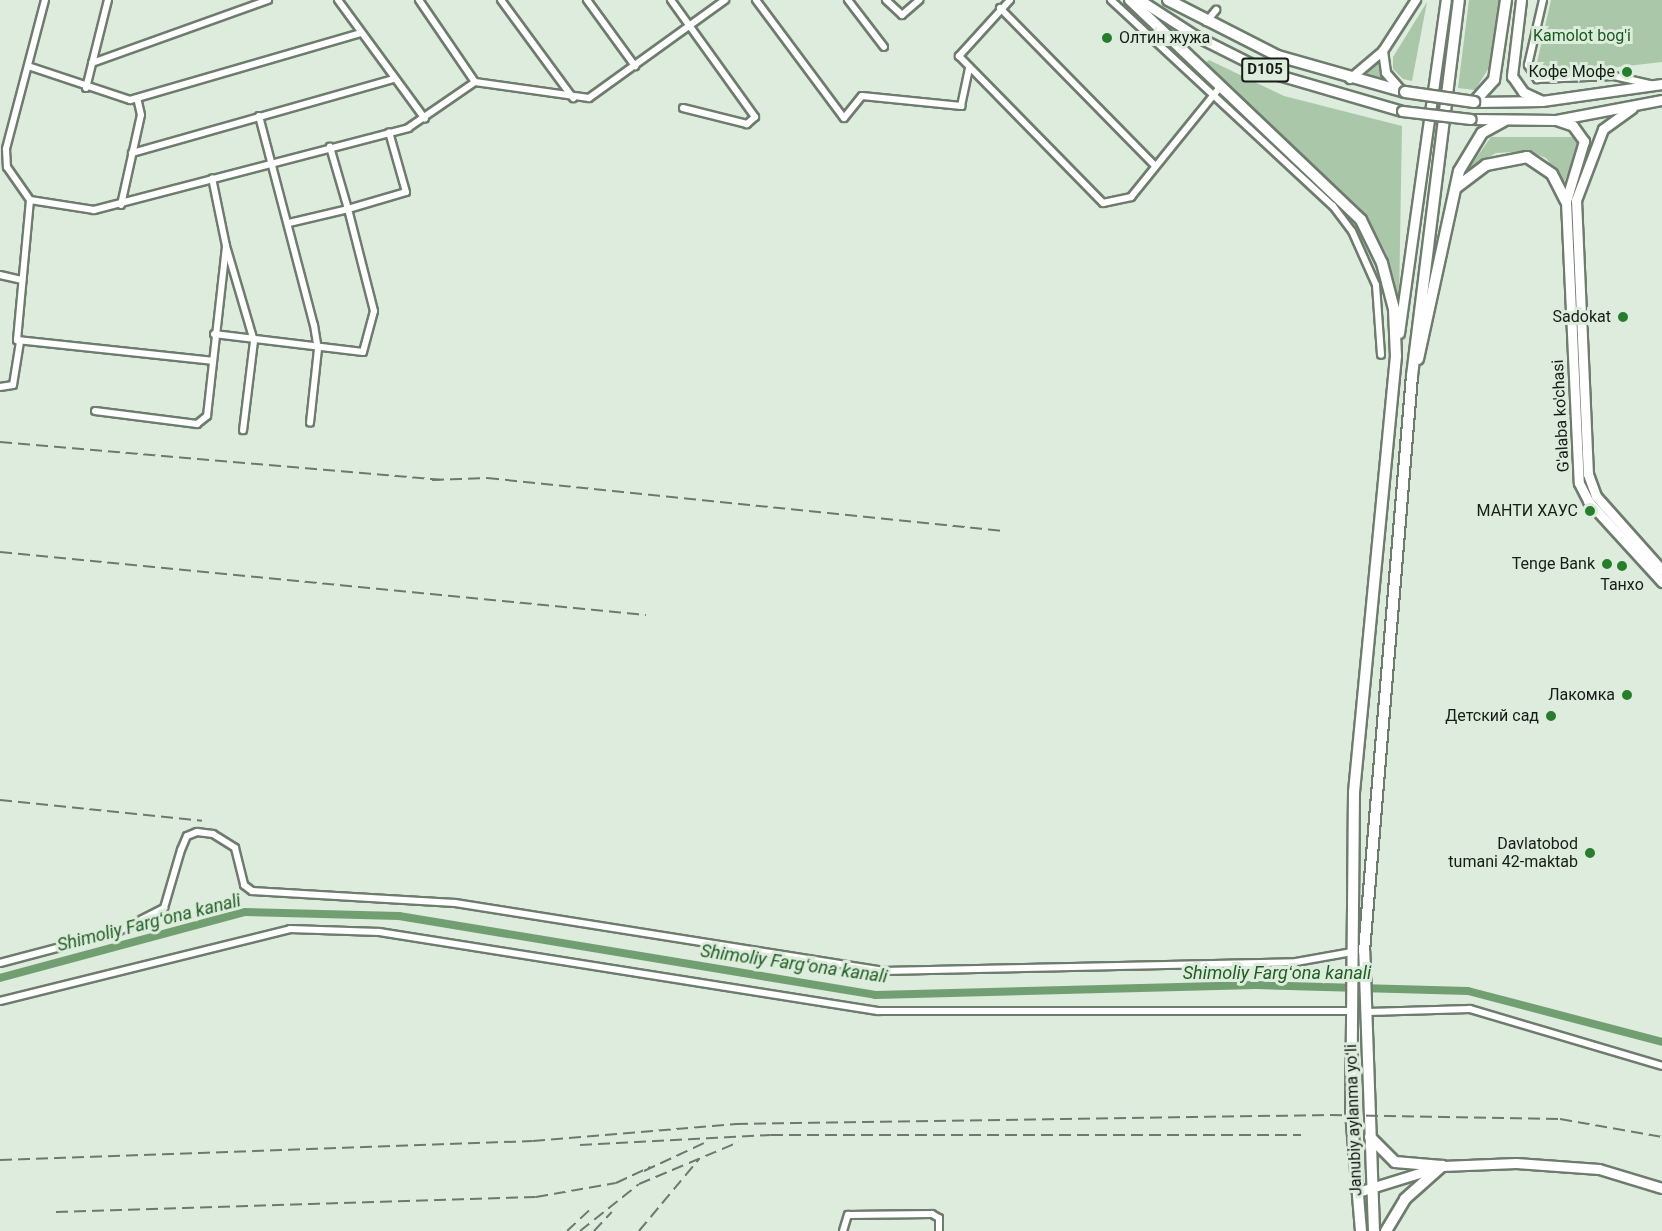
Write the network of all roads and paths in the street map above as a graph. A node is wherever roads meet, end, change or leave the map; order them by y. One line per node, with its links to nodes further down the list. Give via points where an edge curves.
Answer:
1 (45, 0): 33 (street)
2 (268, 0): 32 (street)
3 (338, 0): 29 (street)
4 (419, 0): 38 (street)
5 (501, 0): 44 (street)
6 (587, 0): 34 (street)
7 (672, 0): 28 (street)
8 (725, 0): 28 (street)
9 (756, 0): 35 (street, via 844,118 862,96 961,106)
10 (848, 0): 30 (street)
11 (886, 0): 12 (street, via 902,15)
12 (919, 0)
13 (1010, 0): 25 (street)
14 (1111, 0): 41 (street)
15 (1130, 0): 41 (highway, Janubiy aylanma yoʻli)
16 (1140, 0): 53 (main road, D105, bridge, via 1194,35 1268,72 1402,111)
17 (1168, 0): 27 (highway, D105)
18 (1416, 0): 31 (street)
19 (1446, 0): 78 (main road)
20 (1459, 0): 80 (highway)
21 (1506, 0): 47 (highway, via 1494,80)
22 (1521, 0): 46 (main road, via 1512,76 1523,92)
23 (1543, 0): 39 (street, via 1528,66 1537,79 1614,76)
24 (110, 1): 32 (street)
25 (1000, 8): 35 (street, via 959,50); 61 (street)
26 (1216, 10): 27 (street)
27 (1206, 22): 37 (highway, D105, via 1278,56)
28 (689, 24): 34 (street); 48 (street, via 755,117 747,124)
29 (360, 33): 36 (street); 43 (street)
30 (884, 47)
31 (1383, 51): 37 (street); 42 (street, via 1389,79)
32 (92, 63): 40 (street)
33 (28, 66): 40 (street); 58 (street)
34 (635, 66): 44 (street, via 595,96)
35 (969, 67): 61 (street, via 1097,200 1125,201)
36 (393, 79): 50 (street); 51 (street)
37 (1348, 80): 42 (highway, D105)
38 (475, 82): 44 (street); 51 (street, via 453,93)
39 (1659, 85): 46 (main road, D105)
40 (86, 88): 43 (street, via 122,101)
41 (1217, 90): 61 (street); 77 (street, via 1333,206 1352,231 1376,285); 78 (highway, Janubiy aylanma yoʻli, via 1361,220 1389,286)
42 (1405, 92): 47 (highway, D105, bridge)
43 (137, 98): 59 (street, via 141,115)
44 (573, 98)
45 (1662, 100): 49 (main road, D105)
46 (1542, 101): 47 (main road, D105)
47 (1475, 102)
48 (683, 108)
49 (1632, 108): 52 (main road, D105); 56 (main road, via 1607,124)
50 (259, 116): 59 (street); 60 (street)
51 (425, 119): 54 (street)
52 (1556, 120): 53 (main road, D105); 55 (main road, via 1573,126)
53 (1504, 122): 63 (highway, via 1484,131 1471,148)
54 (389, 132): 57 (street); 67 (street, via 406,192)
55 (1584, 140): 56 (main road, via 1593,135); 65 (main road)
56 (1597, 143): 68 (main road, via 1582,177)
57 (330, 147): 60 (street); 67 (street)
58 (3, 149): 64 (street, via 7,167)
59 (132, 153): 66 (street)
60 (273, 162): 62 (street); 69 (street)
61 (1155, 166)
62 (212, 178): 66 (street); 70 (street)
63 (1454, 190): 65 (highway, via 1486,165 1527,157 1552,174); 80 (highway, via 1427,334)
64 (30, 200): 66 (street, via 94,210); 72 (street)
65 (1566, 201): 68 (main road)
66 (122, 206)
67 (348, 209): 69 (street); 76 (street, via 375,322 360,354)
68 (1571, 218): 82 (main road, G'alaba ko'chasi); 83 (main road, G'alaba ko'chasi)
69 (289, 223): 76 (street)
70 (226, 246): 73 (street); 74 (street)
71 (0, 275): 72 (street)
72 (22, 280): 75 (street, via 16,337)
73 (214, 334): 74 (street); 79 (street)
74 (254, 340): 76 (street); 86 (street)
75 (20, 342): 79 (street); 81 (street, via 13,385)
76 (318, 349): 85 (street)
77 (1381, 355)
78 (1396, 356): 89 (highway, Janubiy aylanma yoʻli, via 1354,793)
79 (212, 361): 84 (street, via 208,412 201,423)
80 (1412, 376): 93 (highway, Janubiy aylanma yoʻli, via 1364,956)
81 (0, 387)
82 (1574, 400): 83 (main road); 88 (main road, G'alaba ko'chasi, via 1582,493)
83 (1585, 401): 87 (main road, G'alaba ko'chasi, via 1590,486)
84 (95, 411)
85 (310, 423)
86 (243, 430)
87 (1662, 570)
88 (1662, 582)
89 (1352, 953): 90 (street, via 1296,962 883,971 455,903 258,892 244,885 234,848 219,837 197,832 187,836 164,908 117,932); 92 (highway, Janubiy aylanma yoʻli)
90 (0, 963)
91 (0, 1001): 92 (street, via 290,929 379,932 878,1011)
92 (1353, 1009): 99 (highway, Janubiy aylanma yoʻli, via 1351,1112)
93 (1365, 1010): 94 (street, via 1470,1009); 95 (highway, Janubiy aylanma yoʻli)
94 (1662, 1066)
95 (1370, 1136): 96 (highway, via 1395,1162); 98 (highway, Janubiy aylanma yoʻli)
96 (1442, 1167): 97 (main road, via 1570,1165); 98 (main road); 104 (highway, via 1405,1199)
97 (1662, 1188)
98 (1372, 1191): 99 (main road); 103 (highway, Janubiy aylanma yoʻli)
99 (1358, 1192): 102 (highway, Janubiy aylanma yoʻli)
100 (843, 1231): 101 (street, via 848,1215 932,1214 939,1218)
101 (939, 1231)
102 (1361, 1231)
103 (1374, 1231)
104 (1386, 1231)

